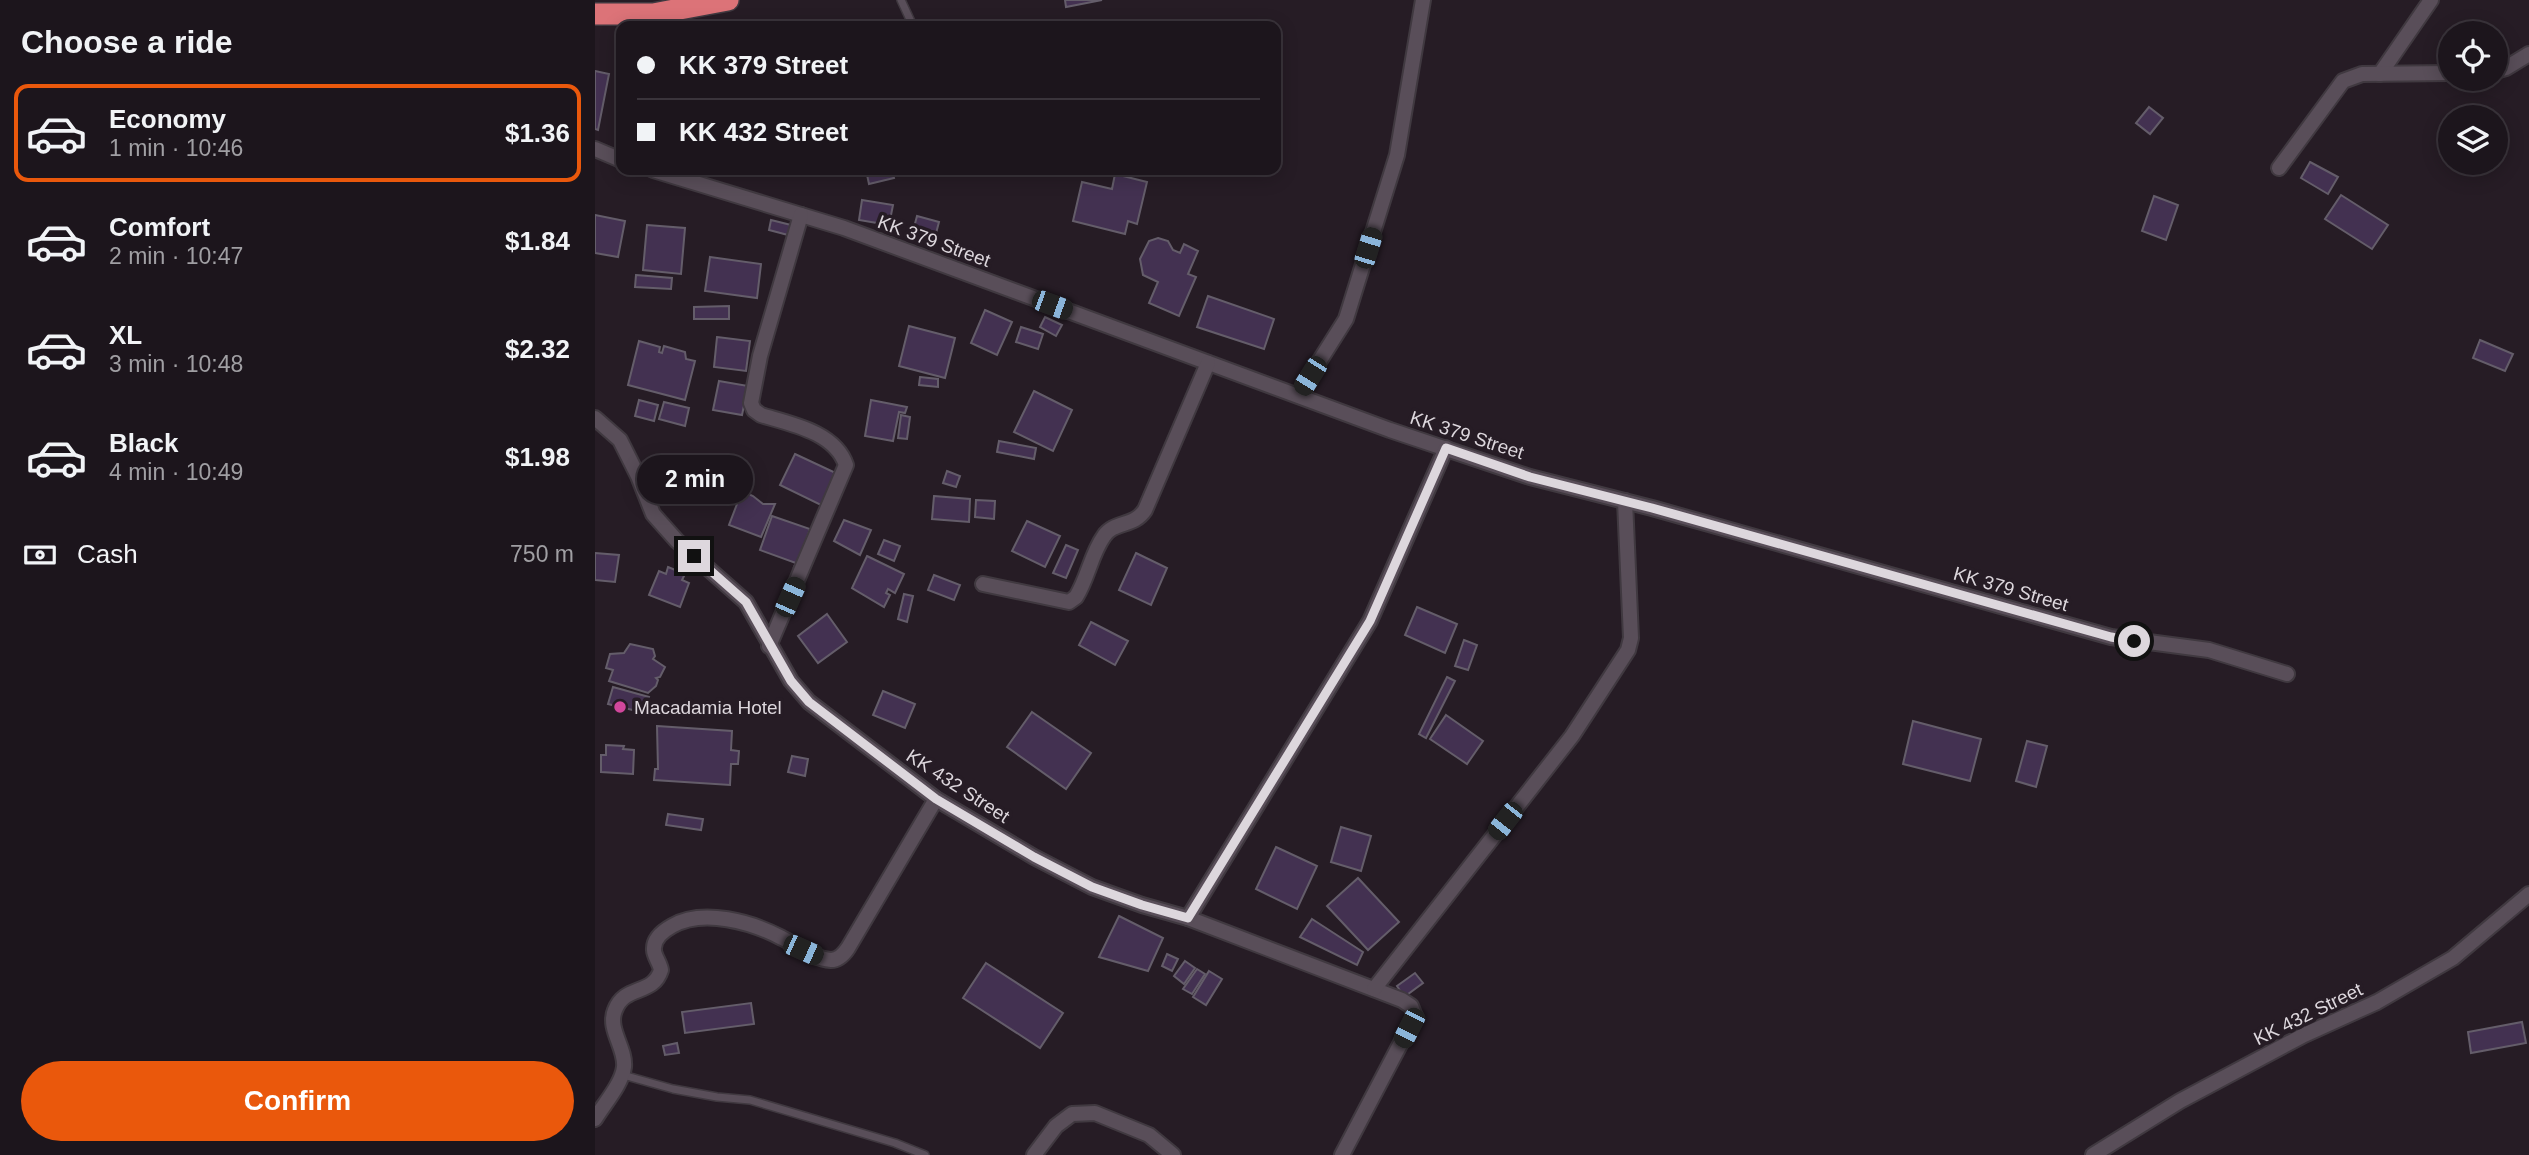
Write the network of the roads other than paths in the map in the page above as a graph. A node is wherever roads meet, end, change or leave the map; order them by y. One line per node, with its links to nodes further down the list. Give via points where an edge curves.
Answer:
1 (728, 0): 5 (highway, via 653,14)
2 (901, 0): 6 (lane)
3 (1423, 0): 17 (street, via 1397,155 1350,306)
4 (2431, 0): 10 (street)
5 (595, 14)
6 (911, 21)
7 (2529, 54): 8 (street)
8 (2508, 67)
9 (2438, 73): 10 (street)
10 (2380, 74): 13 (street, via 2343,81)
11 (595, 149): 12 (street)
12 (616, 158)
13 (2279, 168)
14 (669, 175): 15 (street, KK 379 Street)
15 (801, 215): 16 (street, KK 379 Street); 22 (street, via 751,403 761,415 819,435 835,446 846,465)
16 (1208, 363): 17 (street, KK 379 Street); 21 (street, via 1145,510 1137,521 1103,536 1076,597 1069,602)
17 (1298, 395): 19 (street, KK 379 Street)
18 (595, 418): 22 (street, KK 432 Street, via 620,440 653,514 746,602)
19 (1446, 448): 20 (street, KK 379 Street, via 1530,477); 26 (street, via 1370,621)
20 (1625, 501): 23 (street, KK 379 Street, via 2111,637 2209,650); 27 (street, via 1628,650 1572,736)
21 (983, 584)
22 (769, 646): 24 (street, KK 432 Street, via 809,702)
23 (2287, 674)
24 (936, 799): 26 (street, KK 432 Street, via 1092,887); 28 (street, via 848,948 836,959 817,956 758,926 730,919 692,919 665,929 655,939 661,970 656,981 628,993 614,1012 625,1064)
25 (2529, 894): 34 (street, KK 432 Street, via 2453,958 2377,1002 2180,1101)
26 (1188, 918): 27 (street, KK 432 Street)
27 (1374, 989): 33 (street, KK 432 Street, via 1412,1006 1415,1016)
28 (623, 1075): 29 (street); 30 (lane, via 673,1089 750,1100)
29 (595, 1119)
30 (925, 1155)
31 (1034, 1155): 32 (street, via 1056,1126 1072,1114 1095,1113 1149,1135)
32 (1173, 1155)
33 (1342, 1155)
34 (2093, 1155)

